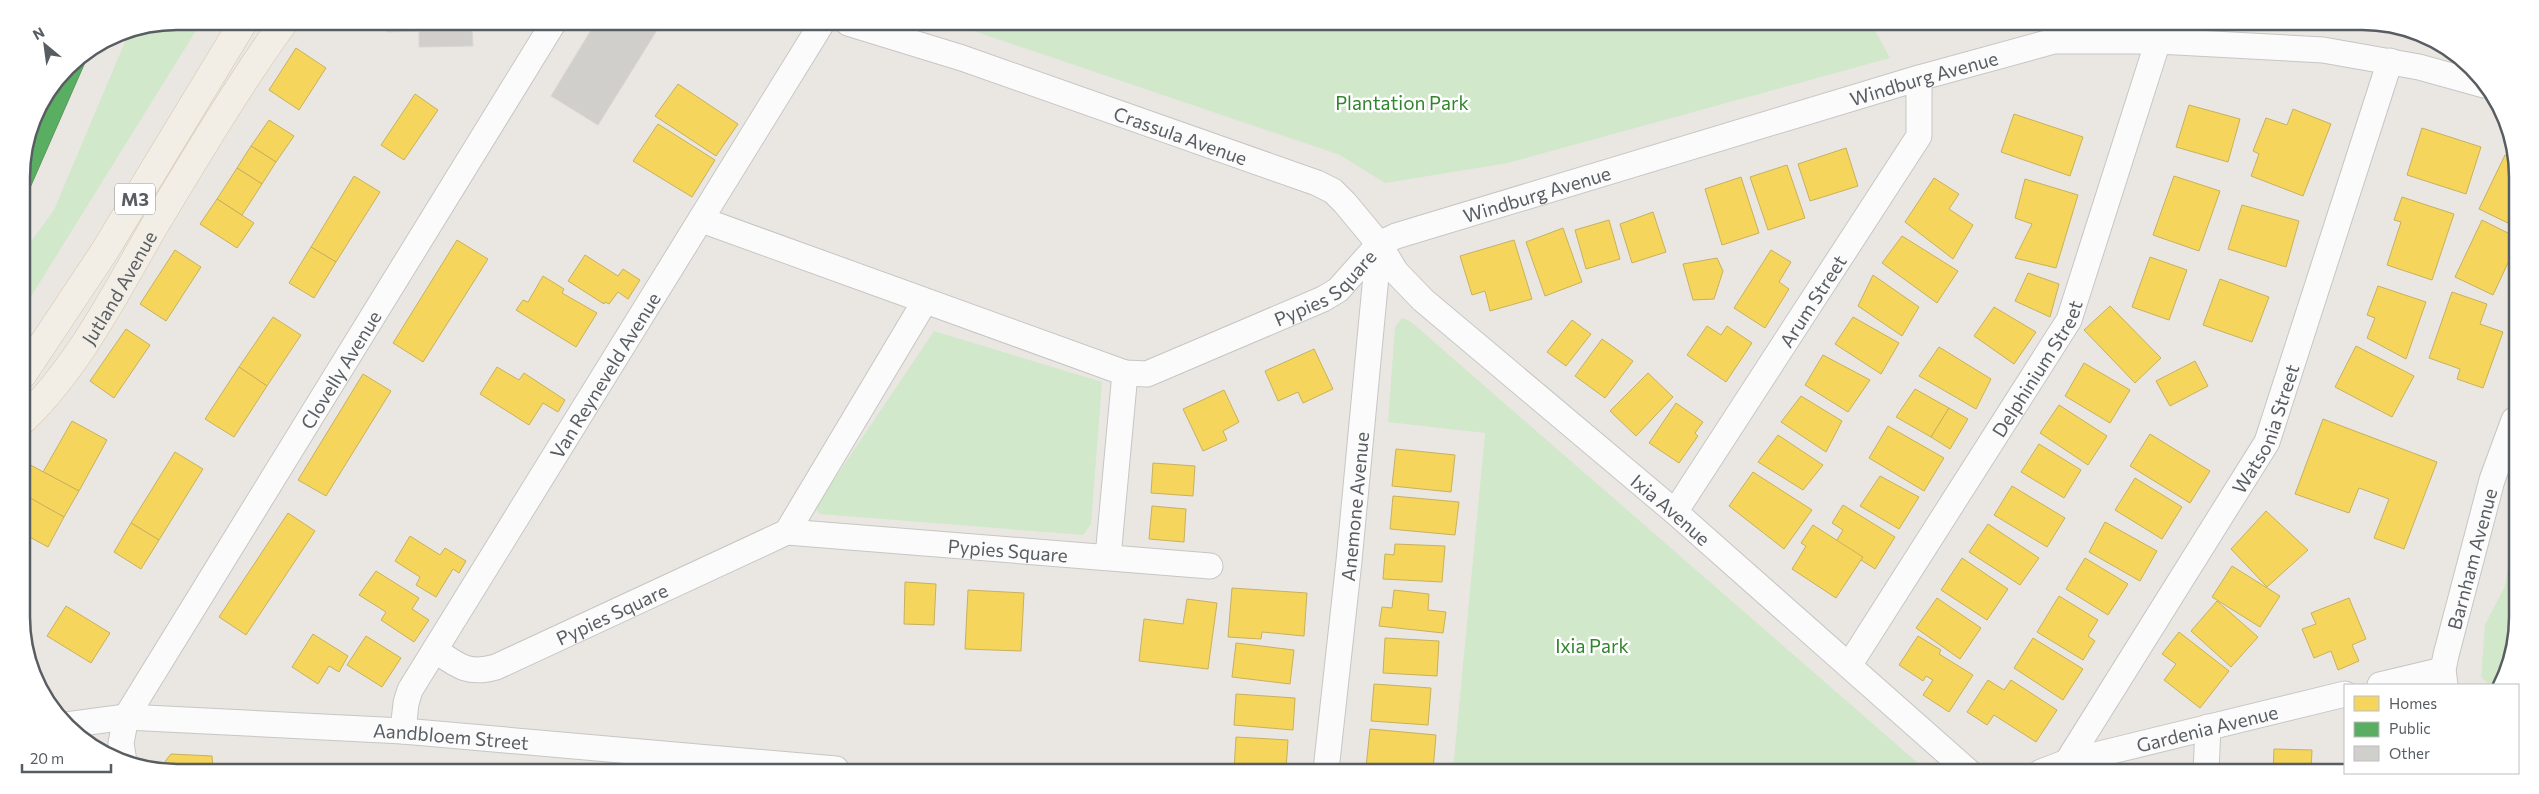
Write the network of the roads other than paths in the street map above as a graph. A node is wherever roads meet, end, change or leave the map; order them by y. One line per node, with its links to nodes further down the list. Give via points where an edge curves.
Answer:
1 (239, 30): 16 (main road, Jutland Avenue / M3, via 104,252)
2 (279, 30): 18 (main road, Jutland Avenue / M3, via 233,98 76,355)
3 (549, 30): 29 (street, Clovelly Avenue)
4 (818, 30): 13 (street, Van Reyneveld Avenue)
5 (871, 30): 9 (street, Crassula Avenue)
6 (924, 30): 9 (street, Crassula Avenue)
7 (2050, 33): 8 (street, Windburg Avenue); 11 (street, Windburg Avenue)
8 (2158, 40): 10 (street, Windburg Avenue, via 2324,50); 25 (street, Delphinium Street, via 2069,320)
9 (962, 58): 14 (street, Crassula Avenue, via 1318,183 1333,191)
10 (2390, 61): 12 (street, Windburg Avenue); 34 (street, Watsonia Street, via 2267,442)
11 (1919, 78): 14 (street, Windburg Avenue, via 1396,236); 20 (street, Arum Street, via 1919,136)
12 (2474, 82)
13 (702, 220): 15 (street, Pypies Square); 24 (street, Van Reyneveld Avenue)
14 (1379, 244): 17 (street, Pypies Square, via 1338,290 1323,299 1157,371); 20 (street, Ixia Avenue, via 1396,272 1423,300); 36 (street, Anemone Avenue)
15 (925, 301): 17 (street, Pypies Square); 21 (street)
16 (30, 363)
17 (1124, 373): 22 (street)
18 (30, 413)
19 (2509, 434): 26 (street, Barnham Avenue, via 2492,480)
20 (1675, 512): 25 (street, Ixia Avenue)
21 (787, 532): 22 (street, Pypies Square); 24 (street, Pypies Square, via 496,667 469,670 457,666)
22 (1108, 558): 23 (street, Pypies Square)
23 (1210, 566)
24 (435, 650): 32 (street, Van Reyneveld Avenue, via 407,696)
25 (1850, 664): 37 (street, Ixia Avenue)
26 (2444, 678): 27 (street)
27 (2389, 684)
28 (2344, 694): 31 (street, Gardenia Avenue)
29 (126, 717): 30 (street, Aandbloem Street); 32 (street, Aandbloem Street); 33 (street)
30 (76, 724)
31 (2208, 726): 34 (street, Gardenia Avenue); 39 (street)
32 (403, 731): 35 (street, Aandbloem Street)
33 (123, 754)
34 (2067, 762): 38 (street, Gardenia Avenue)
35 (779, 764)
36 (1327, 764)
37 (1960, 764)
38 (2062, 764)
39 (2206, 764)

